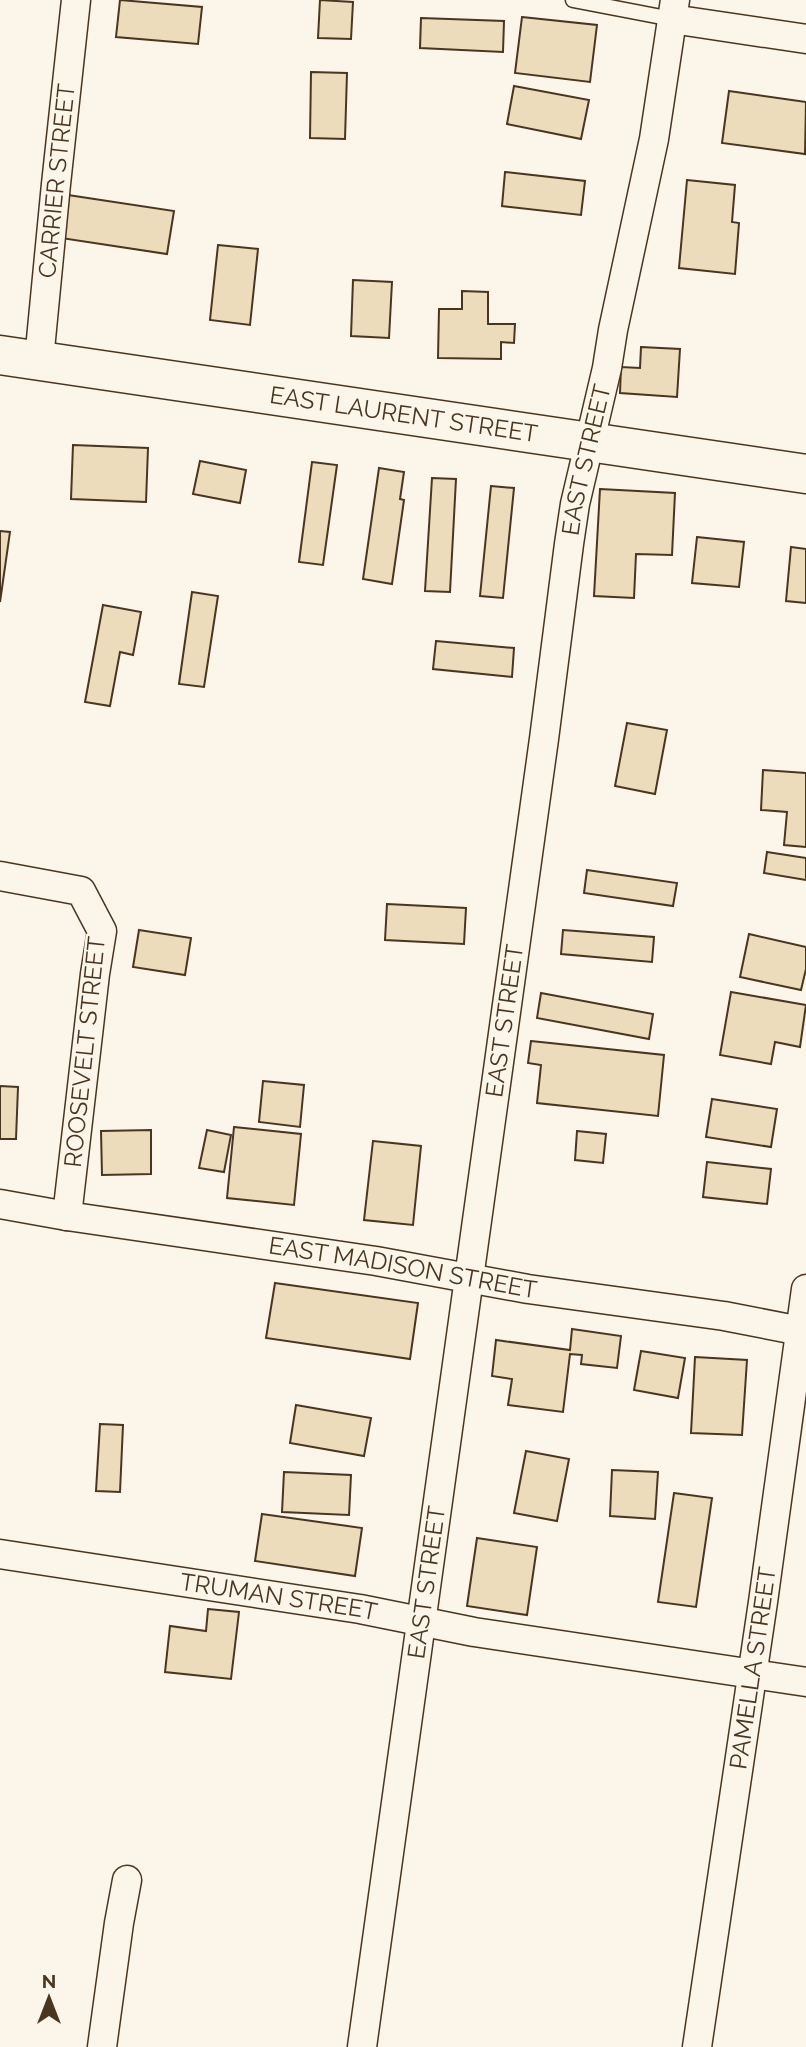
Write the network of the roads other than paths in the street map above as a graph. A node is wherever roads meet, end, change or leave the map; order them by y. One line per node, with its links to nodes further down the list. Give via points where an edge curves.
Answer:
1 (76, 0): 6 (street, CARRIER STREET)
2 (572, 0): 3 (lane)
3 (673, 9): 4 (street); 7 (street, EAST STREET, via 654,139)
4 (806, 39)
5 (0, 355): 6 (street, EAST LAURENT STREET)
6 (39, 360): 7 (street, EAST LAURENT STREET)
7 (590, 443): 8 (street, EAST LAURENT STREET); 12 (street, EAST STREET, via 569,544)
8 (806, 474)
9 (0, 876): 11 (street, ROOSEVELT STREET, via 81,891 102,931)
10 (0, 1204): 11 (street, EAST MADISON STREET)
11 (67, 1216): 12 (street, EAST MADISON STREET)
12 (469, 1278): 14 (street, EAST MADISON STREET); 16 (street, EAST STREET)
13 (806, 1289): 14 (street, PAMELLA STREET)
14 (803, 1331): 17 (street, PAMELLA STREET)
15 (0, 1554): 16 (street, TRUMAN STREET)
16 (420, 1620): 17 (street, TRUMAN STREET); 21 (street, EAST STREET)
17 (751, 1673): 18 (street, TRUMAN STREET); 22 (street, PAMELLA STREET)
18 (806, 1682)
19 (127, 1880): 20 (street)
20 (102, 2047)
21 (362, 2047)
22 (697, 2047)

